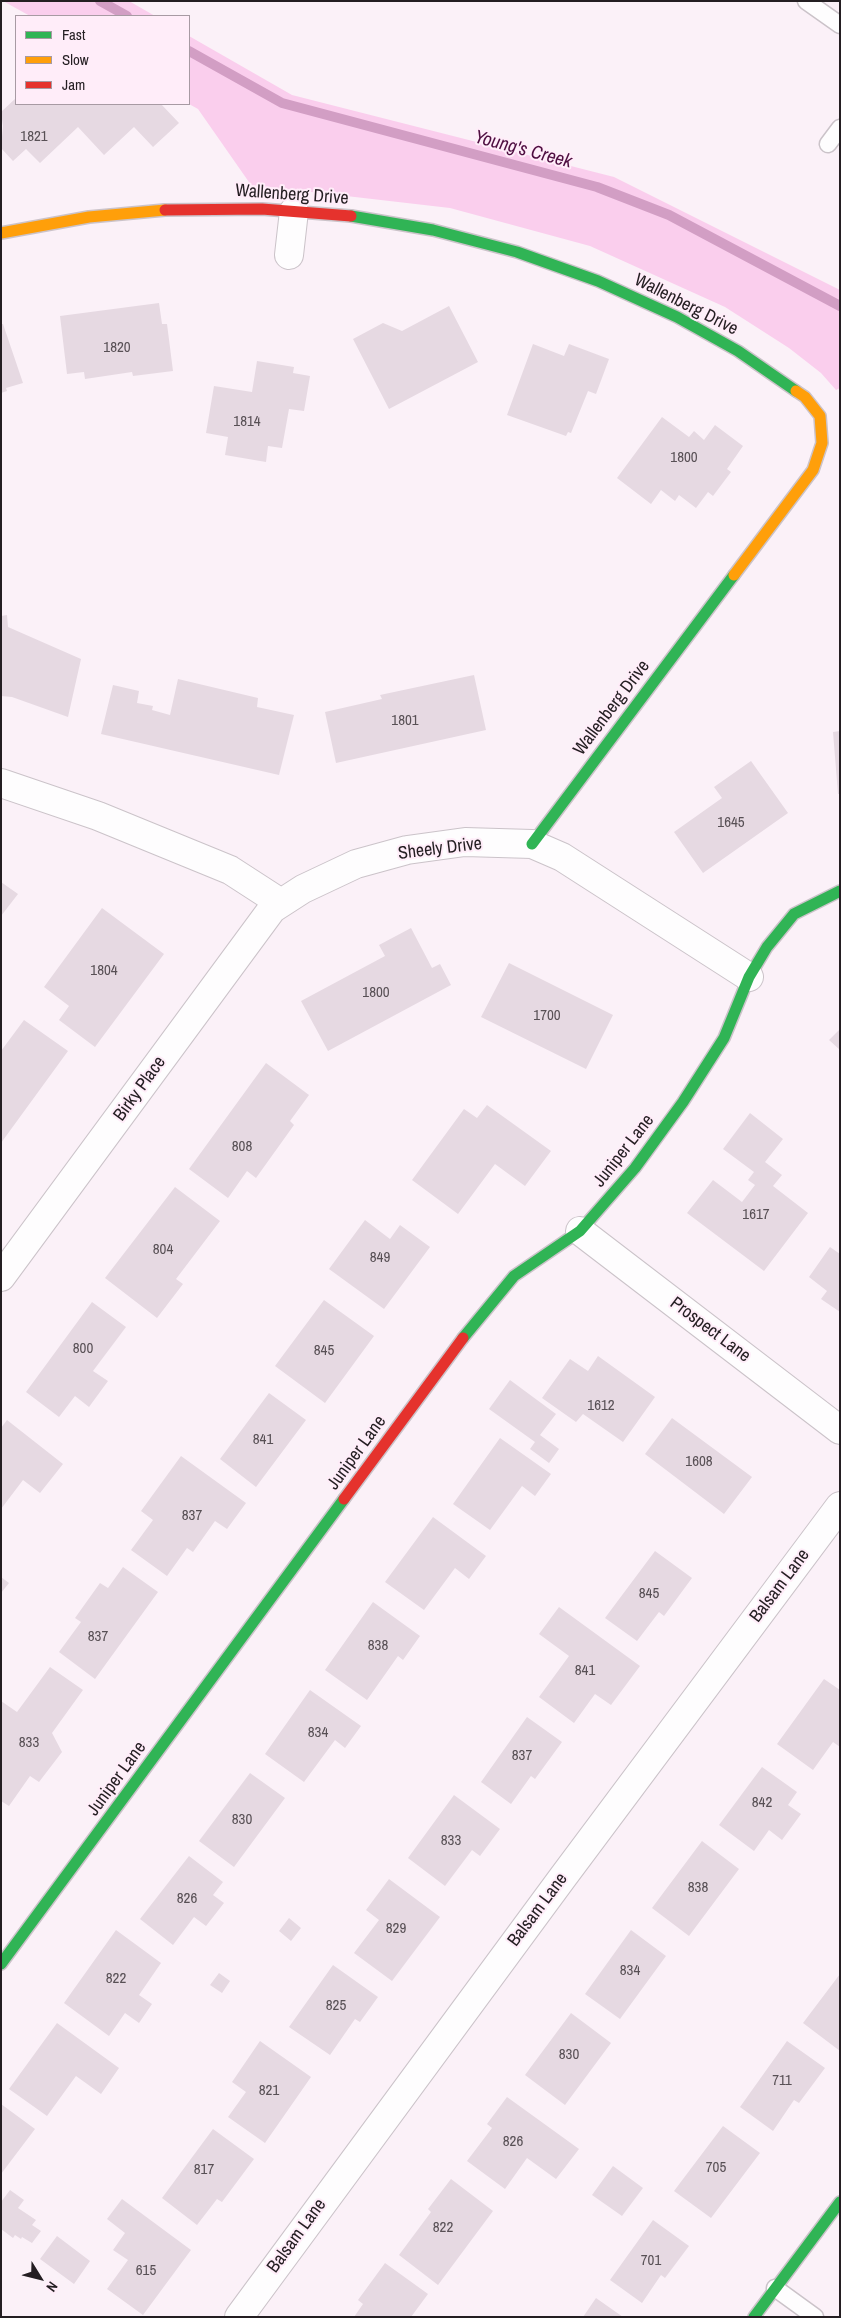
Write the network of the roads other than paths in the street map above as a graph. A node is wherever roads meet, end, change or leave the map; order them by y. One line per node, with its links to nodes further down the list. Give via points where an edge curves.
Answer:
1 (806, 1): 2 (lane)
2 (840, 26)
3 (840, 128): 4 (lane)
4 (828, 144)
5 (294, 211): 6 (street, Wallenberg Drive, via 175,209 89,217); 7 (street); 9 (street, Wallenberg Drive, via 348,215 433,230 517,252 598,281 677,317 738,351 804,397 820,416 822,443 813,470)
6 (1, 233)
7 (289, 256)
8 (1, 783): 11 (street, via 98,816 230,870)
9 (532, 844): 11 (street, Sheely Drive, via 465,842 406,850 356,864); 12 (street, Sheely Drive, via 562,857)
10 (840, 891): 12 (street, via 794,914 767,947)
11 (281, 903): 14 (street, Birky Place, via 272,909)
12 (750, 977): 13 (street, Juniper Lane, via 724,1038 683,1102 635,1168)
13 (580, 1231): 15 (street, Prospect Lane); 17 (street, Juniper Lane, via 514,1276 486,1309)
14 (1, 1277)
15 (840, 1430)
16 (840, 1506): 20 (street, Balsam Lane)
17 (1, 1964)
18 (840, 2202): 19 (street)
19 (775, 2288): 21 (street); 22 (lane)
20 (239, 2317)
21 (754, 2317)
22 (815, 2317)

